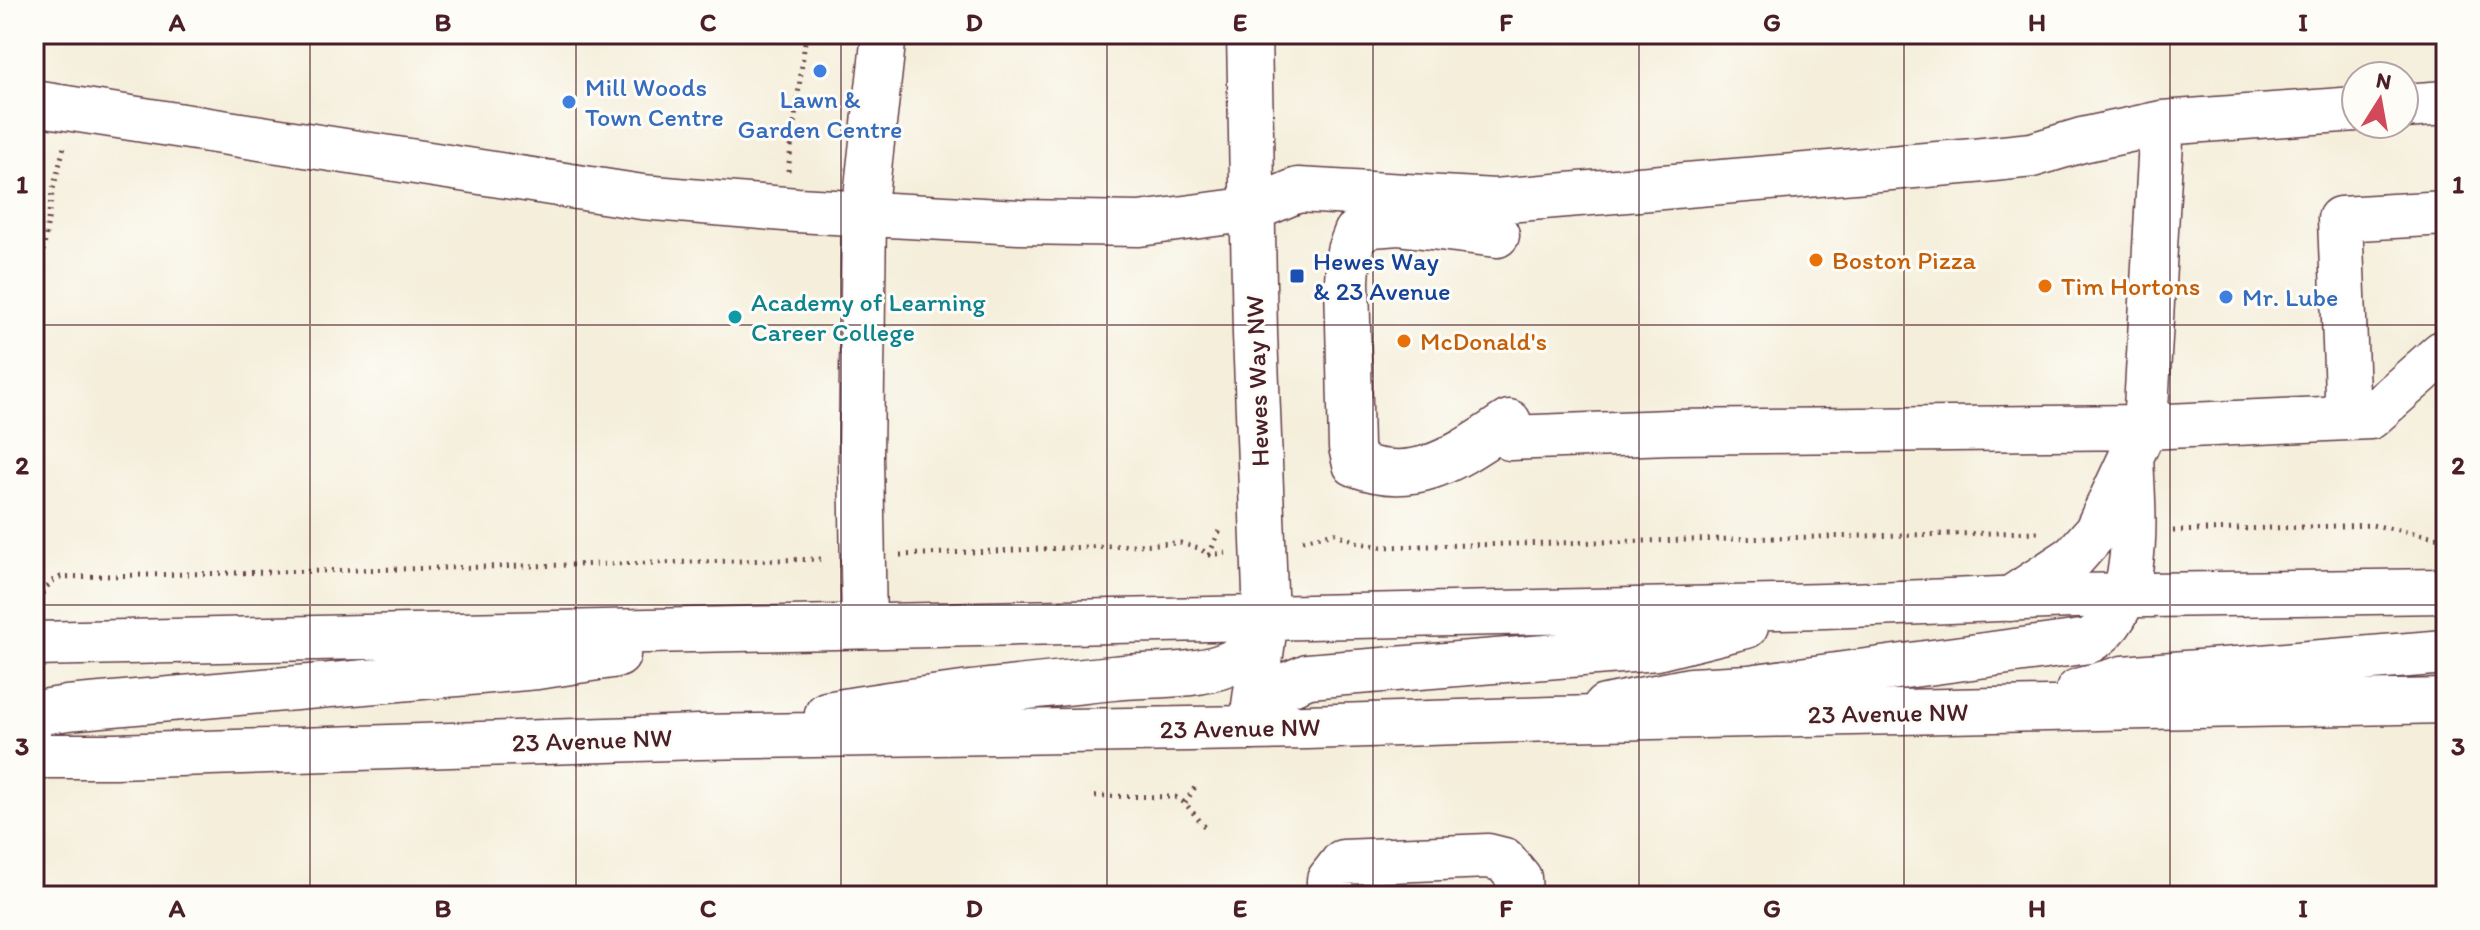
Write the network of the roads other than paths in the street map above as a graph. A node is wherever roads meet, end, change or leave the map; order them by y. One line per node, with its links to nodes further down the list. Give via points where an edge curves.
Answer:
1 (884, 34): 10 (main road)
2 (1249, 34): 8 (main road, Hewes Way NW)
3 (34, 103): 10 (main road, via 642,197)
4 (2446, 103): 5 (main road)
5 (2420, 105)
6 (2340, 110): 7 (main road)
7 (2162, 123): 8 (main road, via 2032,155 1974,161 1495,201 1298,190); 14 (main road)
8 (1253, 209): 10 (main road, via 1139,224); 19 (main road, Hewes Way NW)
9 (2446, 213): 13 (main road, via 2340,219)
10 (864, 214): 20 (main road)
11 (1498, 243): 14 (main road, via 1398,223 1372,225 1356,233 1347,281 1355,464 1374,471 1414,473 1509,430)
12 (2442, 353): 13 (main road, via 2370,417)
13 (2348, 418): 14 (main road)
14 (2138, 441): 16 (main road); 17 (main road, via 2096,532 2074,557)
15 (2442, 590): 16 (main road)
16 (2125, 596): 17 (main road); 28 (main road, via 2107,627 2089,641 1749,687 1690,690)
17 (2010, 599): 18 (main road)
18 (1825, 606): 19 (main road); 30 (main road, via 1657,648 1308,676 1282,687)
19 (1266, 618): 20 (main road); 30 (main road, Hewes Way NW); 31 (main road, via 1246,651 1230,663 1203,671 904,700)
20 (864, 625): 21 (main road)
21 (722, 630): 22 (main road); 27 (main road, via 624,655 537,667 67,708)
22 (34, 644)
23 (2446, 652): 26 (main road, via 2123,678)
24 (2446, 701): 25 (main road, 23 Avenue NW)
25 (2355, 703): 26 (main road, 23 Avenue NW); 29 (main road)
26 (2010, 711): 28 (main road, 23 Avenue NW)
27 (34, 718)
28 (1552, 719): 30 (main road, 23 Avenue NW)
29 (2446, 723)
30 (1251, 728): 31 (main road, 23 Avenue NW)
31 (699, 737): 32 (main road, 23 Avenue NW)
32 (34, 756)
33 (1329, 896): 34 (main road, via 1329,880 1343,862 1488,856 1504,860 1519,878)
34 (1520, 896)

